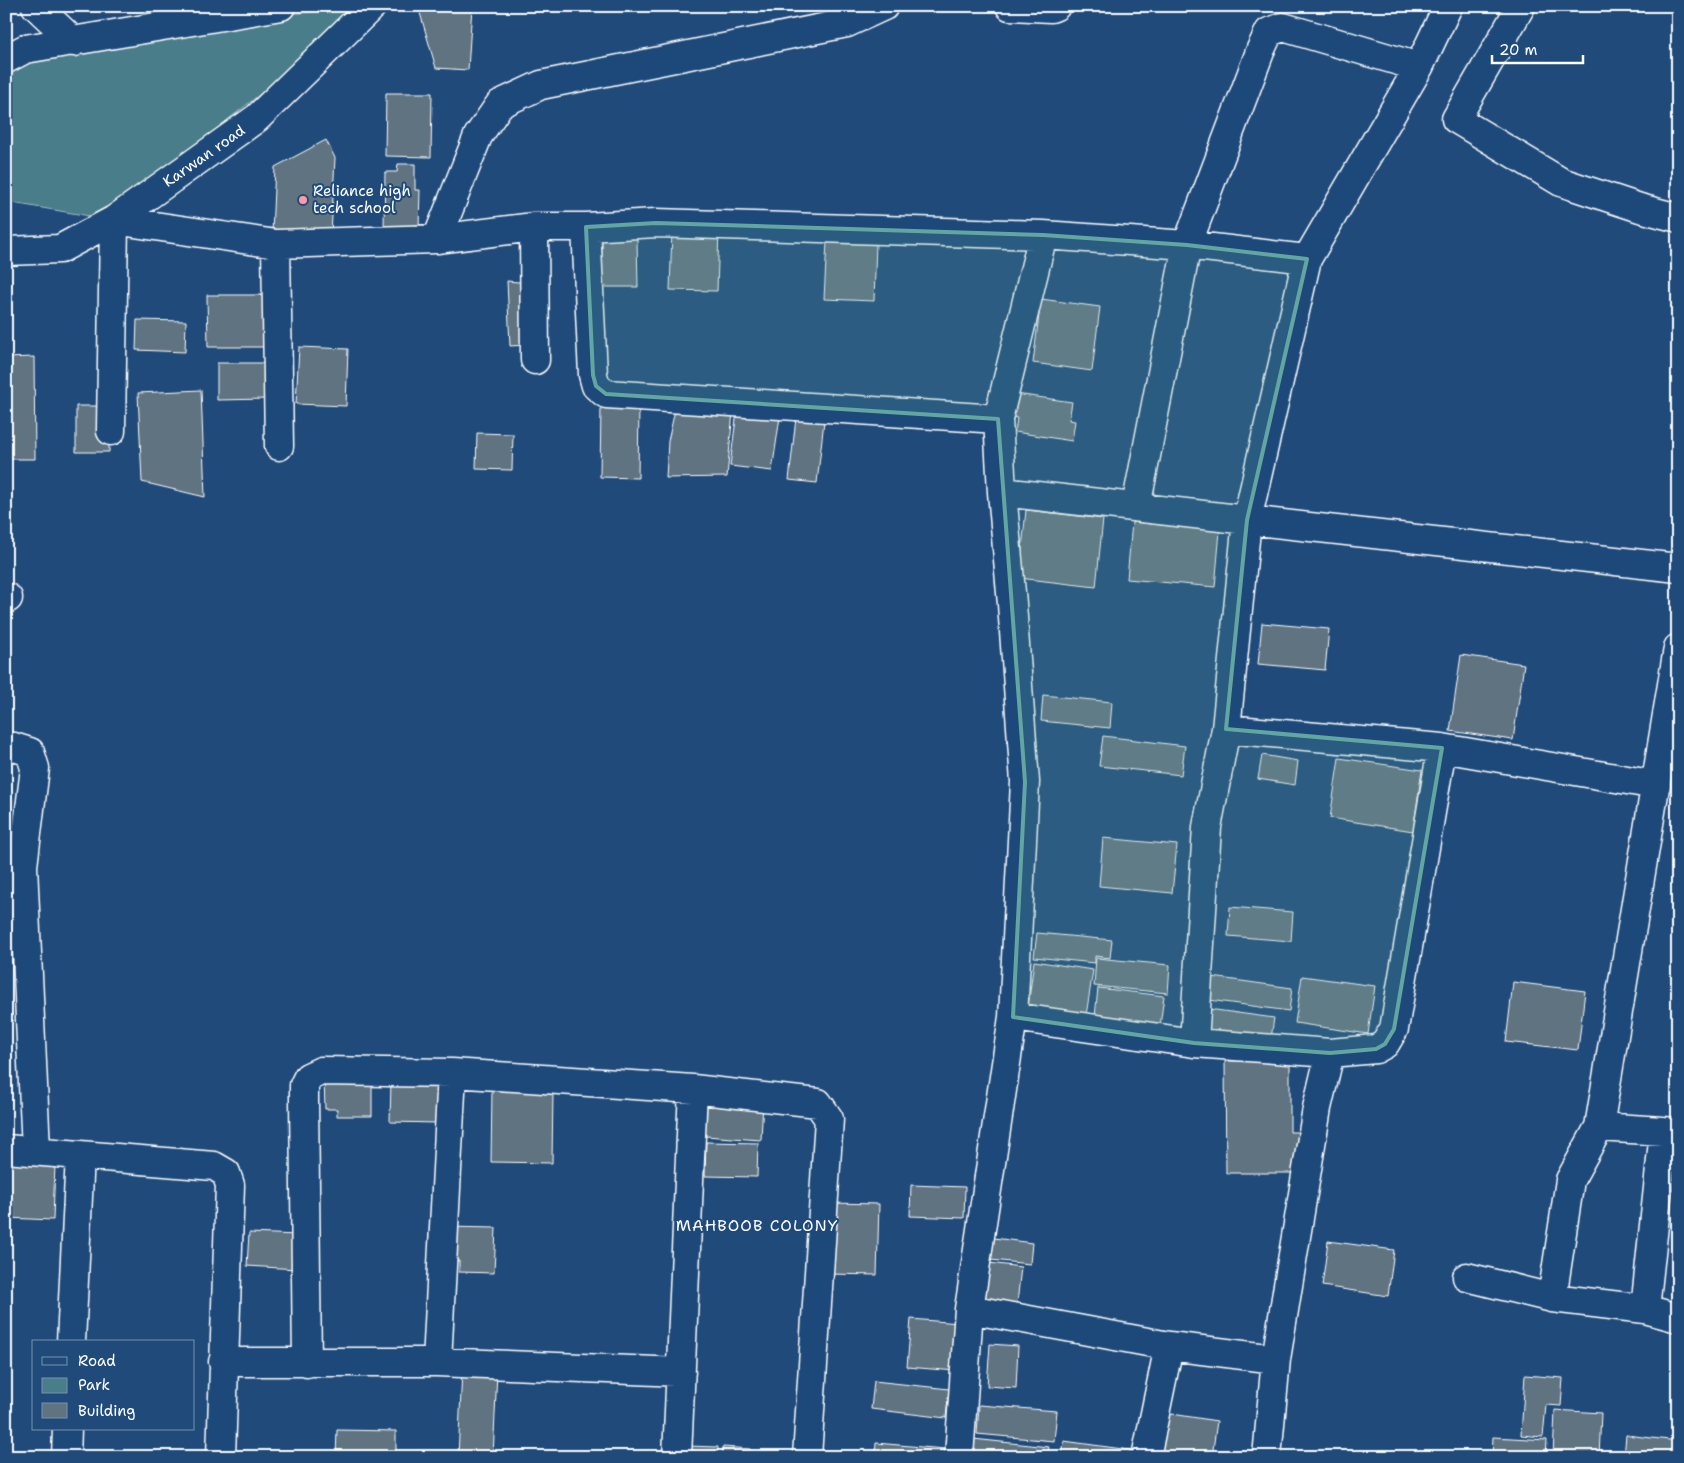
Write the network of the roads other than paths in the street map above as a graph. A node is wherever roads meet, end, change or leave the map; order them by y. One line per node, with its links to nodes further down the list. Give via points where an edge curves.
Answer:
1 (36, 6): 9 (street)
2 (372, 6): 13 (street, Karwan road, via 257,118)
3 (884, 6): 17 (street, via 847,23 541,85 500,104 478,136)
4 (1010, 6): 5 (street)
5 (1056, 6)
6 (1448, 6): 11 (street)
7 (1521, 6): 12 (street, via 1456,119 1560,182)
8 (273, 7): 9 (street)
9 (74, 42): 10 (street, via 25,49)
10 (6, 59)
11 (1419, 66): 19 (street, via 1283,28 1269,32); 21 (street)
12 (1678, 218)
13 (114, 220): 18 (street); 20 (street, Karwan road, via 60,249); 24 (street)
14 (534, 227): 15 (street); 17 (street); 22 (street)
15 (586, 227): 16 (street, via 656,223); 23 (street, via 593,375 596,386 606,394)
16 (1043, 235): 19 (street); 23 (street)
17 (438, 239): 18 (street)
18 (276, 244): 25 (street)
19 (1187, 245): 21 (street); 27 (street)
20 (6, 251)
21 (1307, 259): 28 (street)
22 (534, 360)
23 (998, 420): 26 (street)
24 (111, 431)
25 (279, 446)
26 (1002, 492): 27 (street); 37 (street, via 1025,782)
27 (1136, 507): 28 (street)
28 (1247, 520): 29 (street); 31 (street)
29 (1678, 568)
30 (1678, 648): 34 (street)
31 (1226, 730): 33 (street); 38 (street, via 1207,827)
32 (6, 746): 35 (street, via 30,752 35,768)
33 (1442, 748): 34 (street); 39 (street, via 1394,1029 1385,1044 1376,1049)
34 (1656, 785): 42 (street)
35 (14, 865): 36 (street)
36 (17, 1008): 45 (street)
37 (1013, 1017): 38 (street); 49 (street)
38 (1194, 1043): 39 (street)
39 (1330, 1053): 54 (street, via 1317,1108)
40 (452, 1073): 41 (street); 56 (street); 57 (street, via 320,1071 308,1076 304,1085)
41 (693, 1089): 58 (street); 63 (street, via 818,1103 829,1119)
42 (1599, 1127): 43 (street); 48 (street, via 1570,1180)
43 (1671, 1132): 50 (street)
44 (6, 1149): 45 (street)
45 (36, 1150): 46 (street)
46 (80, 1155): 52 (street); 55 (street, via 214,1166 226,1173 230,1185)
47 (1468, 1277): 48 (street)
48 (1552, 1298): 50 (street)
49 (969, 1309): 53 (street); 64 (street)
50 (1645, 1309): 51 (street)
51 (1678, 1318)
52 (71, 1340)
53 (1169, 1346): 54 (street); 65 (street)
54 (1276, 1359): 66 (street)
55 (223, 1362): 57 (street); 61 (street)
56 (437, 1362): 57 (street); 58 (street)
57 (307, 1363)
58 (682, 1372): 62 (street)
59 (67, 1430): 60 (street)
60 (66, 1457)
61 (221, 1457)
62 (677, 1457)
63 (808, 1457)
64 (959, 1457)
65 (1146, 1457)
66 (1267, 1457)

